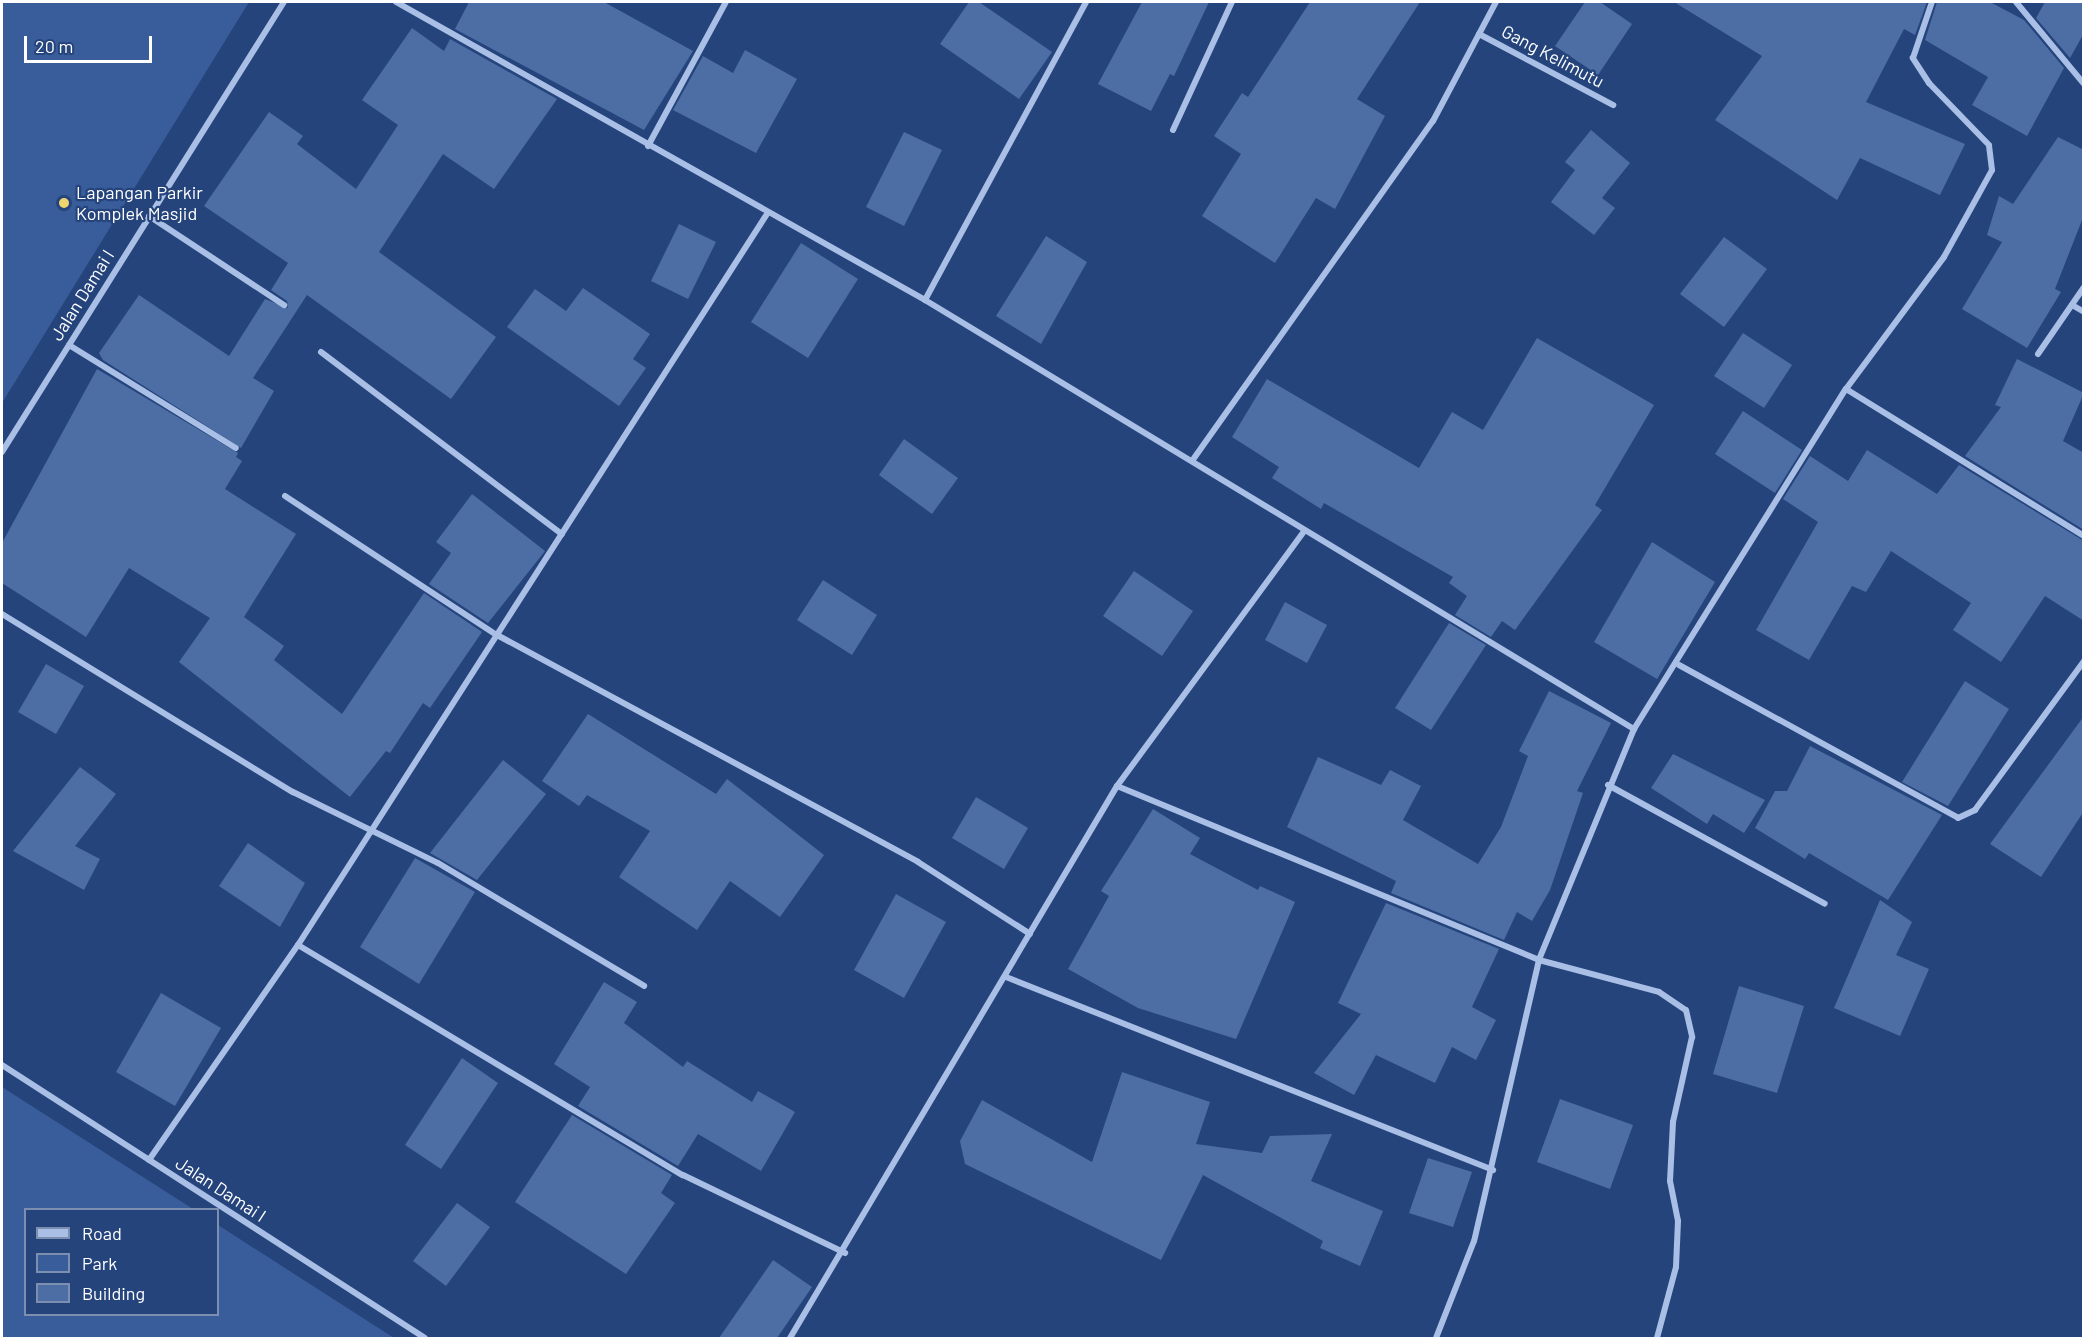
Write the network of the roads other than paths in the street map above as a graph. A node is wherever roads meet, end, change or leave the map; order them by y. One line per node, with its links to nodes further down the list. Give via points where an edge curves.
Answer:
1 (284, 2): 15 (street, Jalan Damai I)
2 (396, 2): 13 (street)
3 (726, 2): 13 (street)
4 (1086, 2): 17 (street)
5 (1232, 2): 12 (street)
6 (1496, 2): 9 (street)
7 (1932, 2): 24 (street, via 1913,58 1929,84 1989,145 1992,170 1944,257)
8 (2016, 2): 10 (street)
9 (1479, 34): 11 (street, Gang Kelimutu); 27 (street, via 1433,121)
10 (2084, 84)
11 (1613, 105)
12 (1173, 130)
13 (648, 146): 14 (street)
14 (767, 214): 17 (street); 30 (street)
15 (149, 216): 18 (street); 21 (street, Jalan Damai I)
16 (2084, 287): 19 (street)
17 (925, 300): 27 (street)
18 (284, 304)
19 (2072, 305): 20 (street); 23 (street)
20 (2084, 312)
21 (69, 345): 25 (street); 26 (street, Jalan Damai I)
22 (321, 352): 30 (street)
23 (2038, 354)
24 (1846, 389): 31 (street); 35 (street)
25 (236, 448)
26 (2, 452)
27 (1192, 461): 29 (street)
28 (285, 496): 33 (street)
29 (1304, 531): 36 (street); 38 (street)
30 (561, 534): 33 (street)
31 (2084, 536)
32 (2, 614): 39 (street, via 293,792)
33 (496, 635): 39 (street); 41 (street, via 918,862)
34 (2084, 661): 35 (street, via 1976,810 1958,818)
35 (1679, 665): 36 (street)
36 (1634, 729): 37 (street)
37 (1608, 785): 40 (street); 43 (street)
38 (1117, 786): 41 (street); 43 (street)
39 (370, 832): 42 (street); 45 (street, via 438,862)
40 (1824, 904)
41 (1030, 934): 44 (street)
42 (298, 945): 47 (street); 49 (street, via 683,1175)
43 (1539, 960): 48 (street); 53 (street, via 1659,992 1686,1010 1692,1037 1673,1122 1670,1181 1678,1221 1676,1267)
44 (1006, 977): 48 (street); 49 (street)
45 (644, 986)
46 (2, 1065): 47 (street, Jalan Damai I)
47 (149, 1160): 50 (street, Jalan Damai I)
48 (1493, 1170): 52 (street, via 1474,1240)
49 (845, 1253): 51 (street)
50 (425, 1338)
51 (790, 1338)
52 (1436, 1338)
53 (1657, 1338)

